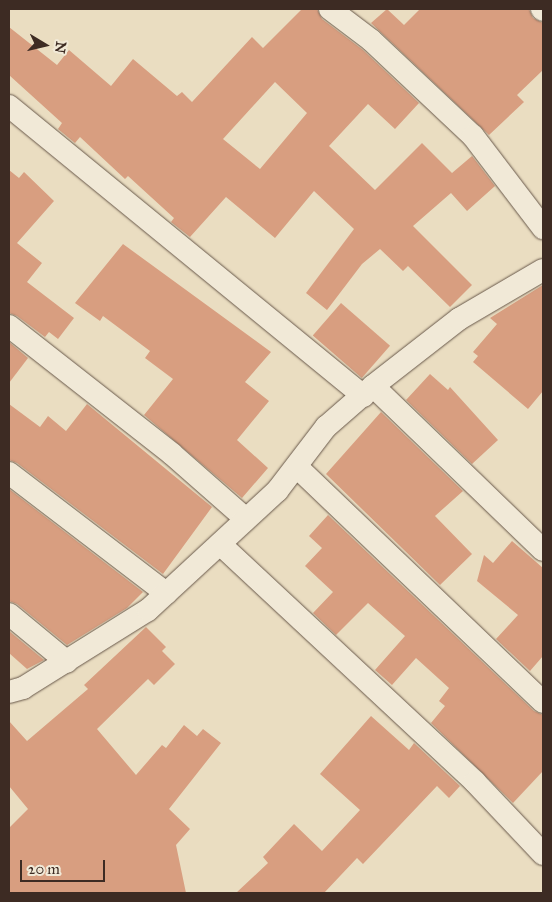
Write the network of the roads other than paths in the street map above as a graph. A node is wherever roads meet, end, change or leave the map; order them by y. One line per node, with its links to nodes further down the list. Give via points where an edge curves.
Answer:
1 (330, 9): 3 (street, via 371,40 473,136)
2 (9, 106): 6 (street)
3 (543, 228)
4 (543, 270): 6 (street, via 458,319)
5 (9, 326): 9 (street, via 172,454)
6 (368, 391): 7 (street, via 326,427); 11 (street)
7 (297, 467): 9 (street, via 277,491); 16 (street)
8 (9, 474): 12 (street)
9 (246, 519): 10 (street)
10 (220, 544): 12 (street); 17 (street, via 474,782)
11 (543, 550)
12 (166, 593): 14 (street, via 127,626)
13 (9, 614): 14 (street)
14 (67, 662): 15 (street, via 24,688)
15 (9, 692)
16 (543, 702)
17 (543, 854)

